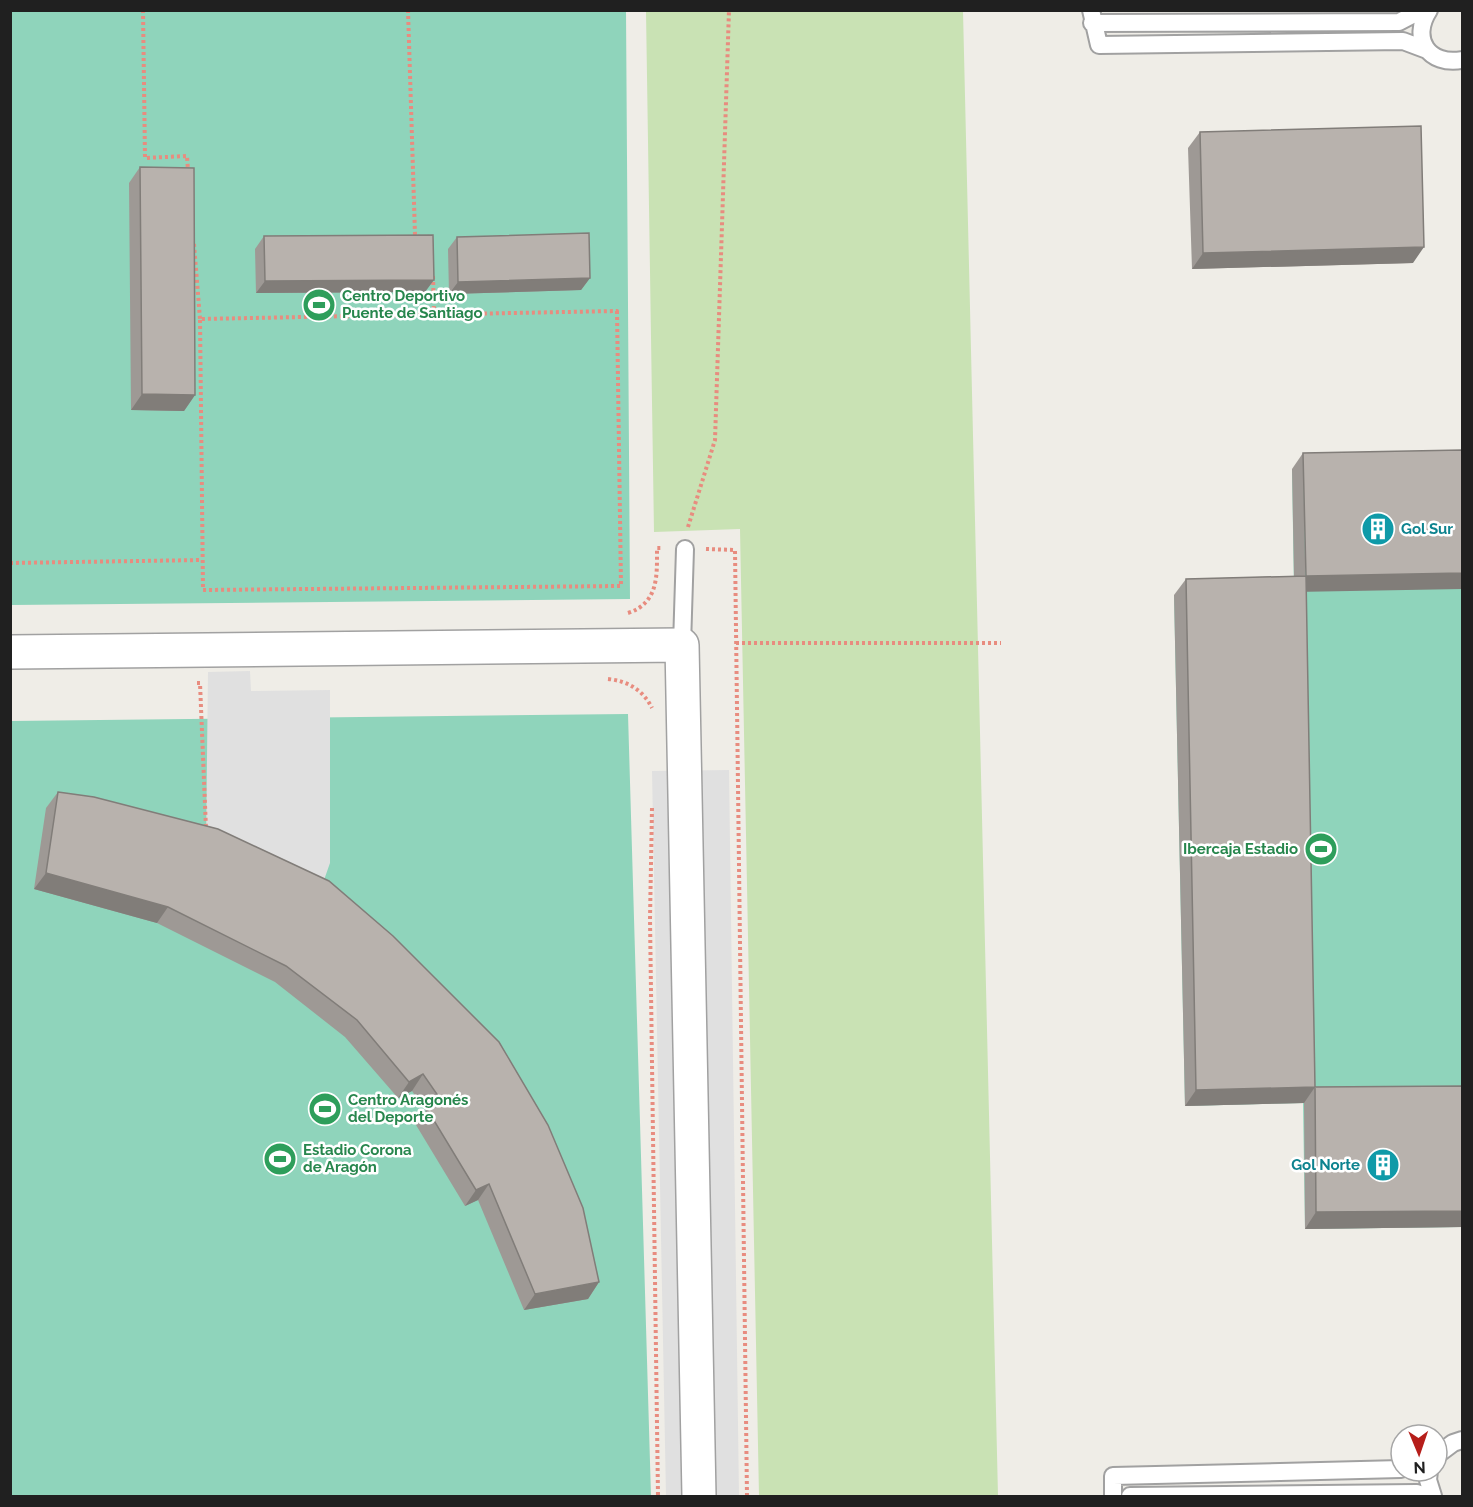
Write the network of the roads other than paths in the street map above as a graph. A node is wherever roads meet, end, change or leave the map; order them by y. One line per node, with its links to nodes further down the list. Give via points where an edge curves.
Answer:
1 (1422, 10): 3 (lane, via 1399,22)
2 (1429, 10): 4 (lane, via 1421,31)
3 (1092, 17): 4 (lane, via 1098,45 1402,41)
4 (1427, 50): 5 (lane, via 1443,60)
5 (1462, 60)
6 (685, 549): 7 (lane)
7 (682, 645): 8 (street); 10 (street)
8 (10, 652)
9 (1389, 1469): 11 (lane, via 1113,1476)
10 (699, 1497)
11 (1113, 1497)
12 (1130, 1497): 13 (lane, via 1405,1493)
13 (1424, 1497)

